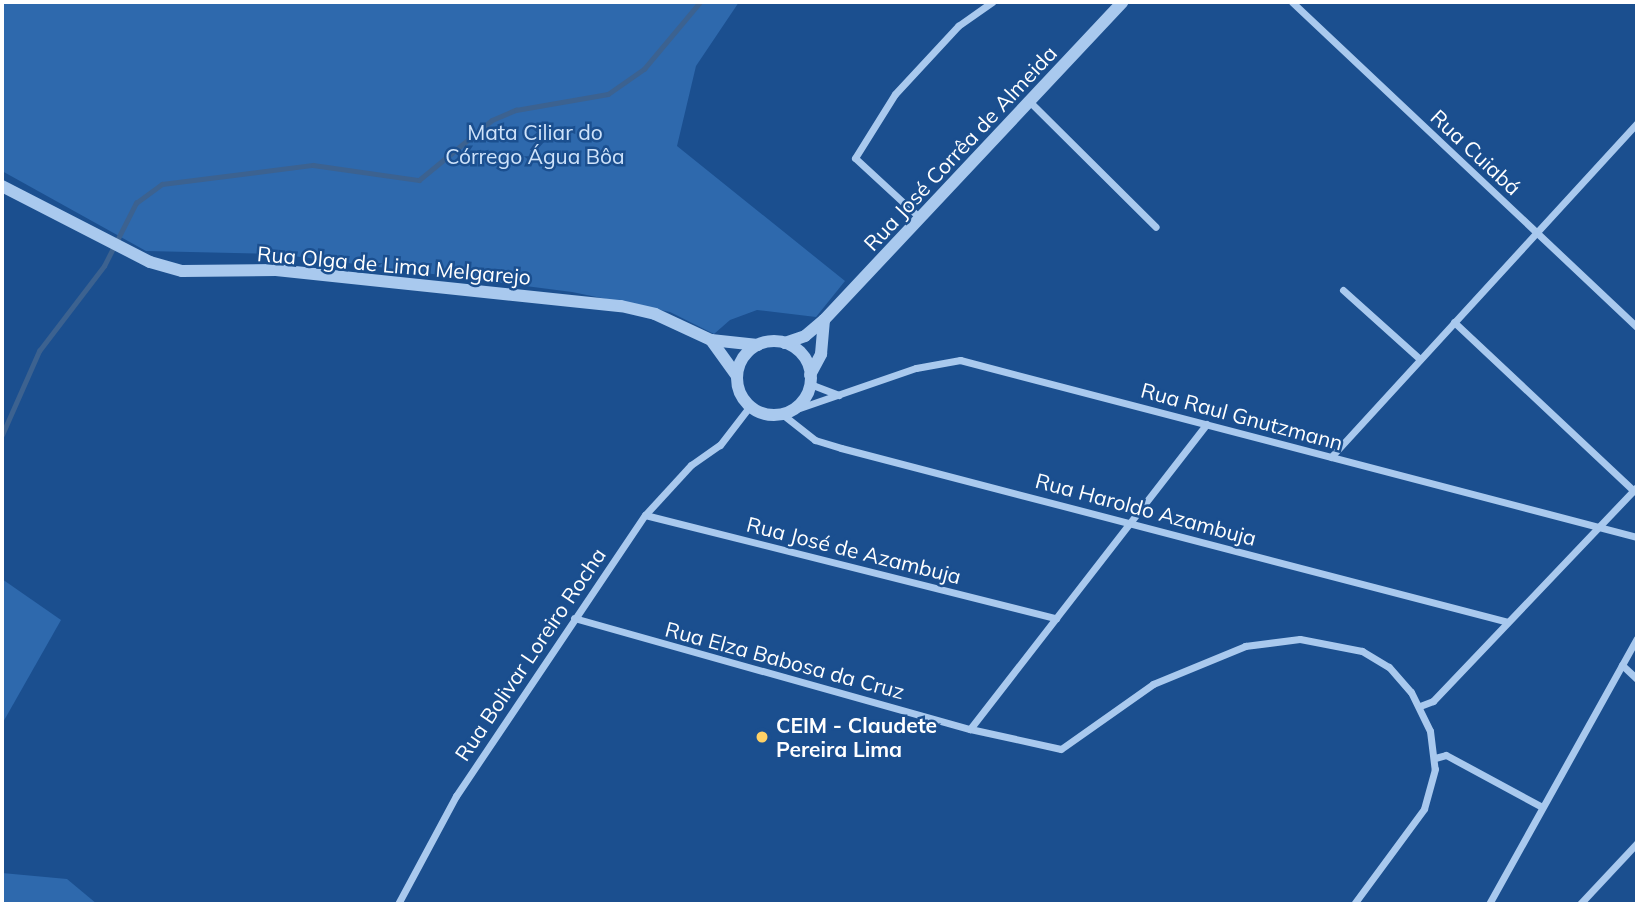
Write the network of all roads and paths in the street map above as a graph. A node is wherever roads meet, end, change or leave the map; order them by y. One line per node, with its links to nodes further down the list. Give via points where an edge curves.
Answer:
1 (992, 2): 7 (street, via 958,26 895,94 855,158)
2 (1123, 2): 4 (street, Rua José Corrêa de Almeida)
3 (1292, 2): 9 (street, Rua Cuiabá)
4 (1030, 102): 7 (street, Rua José Corrêa de Almeida); 8 (street)
5 (1637, 123): 9 (street)
6 (2, 186): 14 (street, Rua Olga de Lima Melgarejo, via 150,262 182,271 276,270 621,306 655,314)
7 (919, 218): 11 (street, Rua José Corrêa de Almeida)
8 (1156, 227)
9 (1535, 232): 12 (street); 13 (street, Rua Cuiabá)
10 (1343, 290): 17 (street)
11 (824, 320): 15 (street, Rua José Corrêa de Almeida, via 805,336); 19 (street, via 821,354)
12 (1454, 322): 17 (street); 25 (street)
13 (1637, 327)
14 (711, 340): 16 (street, Rua Olga de Lima Melgarejo); 18 (street, Rua Olga de Lima Melgarejo)
15 (785, 343): 16 (street); 19 (street, via 802,355)
16 (758, 345): 18 (street, via 743,357)
17 (1420, 359): 24 (street)
18 (737, 376): 21 (street)
19 (810, 379): 20 (street); 22 (street, via 803,401)
20 (839, 395): 22 (street, Rua Raul Gnutzmann); 23 (street, Rua Raul Gnutzmann, via 916,368 960,360)
21 (750, 406): 22 (street, via 765,414); 26 (street, Rua Bolivar Loreiro Rocha, via 720,445 691,465)
22 (785, 413): 27 (street, Rua Haroldo Azambuja, via 815,440)
23 (1207, 424): 24 (street, Rua Raul Gnutzmann); 27 (street)
24 (1331, 457): 28 (street, Rua Raul Gnutzmann)
25 (1636, 489): 28 (street)
26 (645, 515): 30 (street, Rua Bolivar Loreiro Rocha); 31 (street, Rua José de Azambuja)
27 (1128, 522): 31 (street); 32 (street, Rua Haroldo Azambuja)
28 (1598, 529): 29 (street, Rua Raul Gnutzmann); 32 (street)
29 (1637, 537)
30 (574, 618): 37 (street, Rua Elza Babosa da Cruz); 41 (street, Rua Bolivar Loreiro Rocha, via 450,805)
31 (1056, 618): 37 (street)
32 (1508, 622): 36 (street, via 1433,701)
33 (1637, 638): 34 (street)
34 (1622, 666): 35 (street); 39 (street)
35 (1637, 678)
36 (1420, 706): 37 (street, Rua Elza Babosa da Cruz, via 1401,679 1376,657 1333,642 1282,639 1245,646 1175,673 1061,749); 38 (street, Rua Elza Babosa da Cruz)
37 (970, 729)
38 (1435, 758): 39 (street, via 1446,755); 42 (street, Rua Elza Babosa da Cruz, via 1432,789 1424,809)
39 (1542, 807): 43 (street)
40 (1637, 843): 44 (street)
41 (398, 904)
42 (1354, 904)
43 (1489, 904)
44 (1580, 904)

